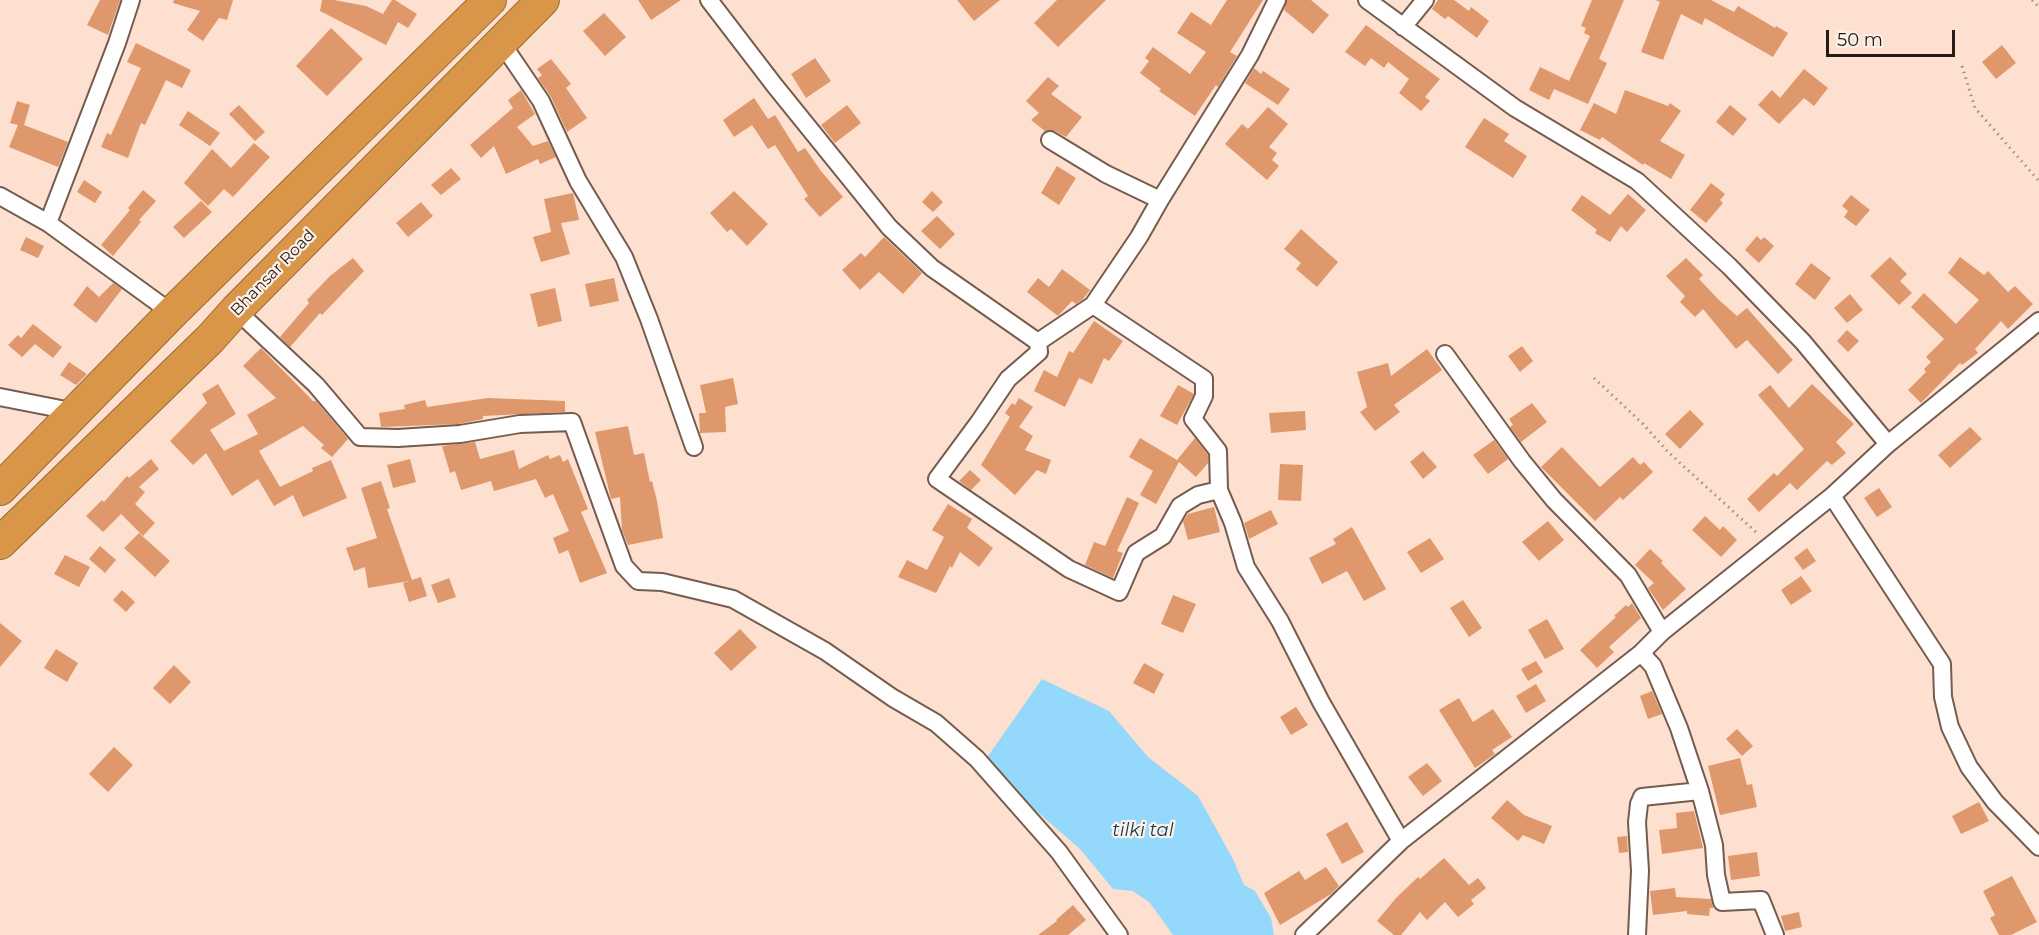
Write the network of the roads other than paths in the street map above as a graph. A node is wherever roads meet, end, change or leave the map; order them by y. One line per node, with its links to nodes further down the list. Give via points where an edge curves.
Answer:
1 (131, 0): 13 (street)
2 (490, 0): 16 (highway)
3 (543, 0): 9 (highway, Bhansar Road)
4 (709, 0): 18 (street, via 889,227 932,268)
5 (1277, 0): 12 (street, via 1250,55)
6 (1367, 0): 8 (street)
7 (1425, 0): 8 (street)
8 (1403, 27): 22 (street, via 1515,108 1637,181 1729,266 1803,342)
9 (501, 42): 15 (highway, Bhansar Road); 23 (street, via 541,101 578,181 624,257)
10 (1050, 140): 12 (street, via 1106,174)
11 (0, 196): 13 (street)
12 (1160, 200): 14 (street)
13 (48, 223): 16 (street)
14 (1093, 305): 18 (street); 25 (street, via 1204,379 1204,396 1193,419 1218,451)
15 (236, 310): 27 (highway, Bhansar Road); 33 (street, via 316,385 360,437 460,434 520,424 572,422 624,566 638,581 662,582 733,599 825,651 936,723 977,759 1059,852)
16 (172, 313): 21 (highway)
17 (2039, 321): 22 (street)
18 (1038, 342): 25 (street, via 1039,352 1008,379 937,479 1069,569 1119,592 1136,553 1163,536 1180,506 1198,495)
19 (1445, 354): 28 (street, via 1554,500 1629,575)
20 (0, 397): 21 (street)
21 (76, 412): 24 (highway)
22 (1888, 444): 26 (street)
23 (694, 447)
24 (0, 489)
25 (1219, 490): 31 (street, via 1246,567 1280,621 1320,702)
26 (1832, 496): 28 (street); 32 (street, via 1942,664 1943,697 1950,728 1969,767 1995,802)
27 (0, 543)
28 (1662, 632): 29 (street)
29 (1641, 653): 30 (street, via 1653,666 1675,717); 31 (street)
30 (1700, 790): 35 (street, via 1642,797 1637,822); 36 (street, via 1714,845 1722,902 1761,900)
31 (1401, 841): 34 (street)
32 (2039, 847)
33 (1119, 935)
34 (1304, 935)
35 (1637, 935)
36 (1775, 935)

